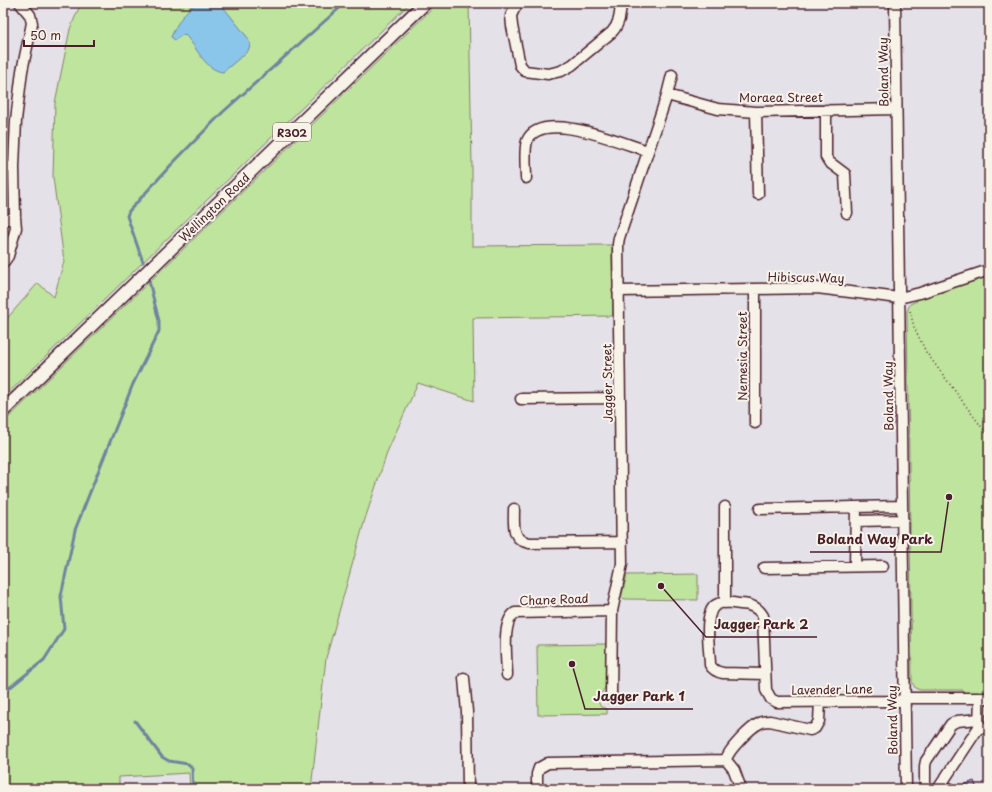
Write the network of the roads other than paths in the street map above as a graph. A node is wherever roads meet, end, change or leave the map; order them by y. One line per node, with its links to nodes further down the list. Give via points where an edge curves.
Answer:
1 (20, 3): 13 (street, via 30,15 32,23 22,71)
2 (426, 3): 26 (main road, Wellington Road / R302)
3 (518, 3): 4 (street, via 511,16 520,65 525,71 548,74 572,65 612,32 620,19)
4 (621, 3)
5 (895, 3): 8 (street, Boland Way)
6 (672, 75): 7 (street, Jagger Street)
7 (667, 95): 10 (street, Moraea Street, via 718,109); 11 (street, Jagger Street)
8 (896, 109): 9 (street, Moraea Street); 23 (street, Boland Way)
9 (826, 110): 10 (street, Moraea Street); 16 (street, via 826,157 845,174)
10 (756, 112): 15 (street)
11 (648, 151): 14 (street, via 582,130 541,128 528,140); 22 (street, Jagger Street, via 619,238)
12 (3, 167): 13 (street)
13 (14, 167): 17 (street)
14 (526, 178)
15 (758, 194)
16 (847, 213)
17 (15, 217): 18 (street); 19 (street, via 16,232)
18 (3, 220)
19 (3, 263)
20 (989, 270): 23 (street, Hibiscus Way)
21 (755, 289): 22 (street, Hibiscus Way); 23 (street, Hibiscus Way, via 829,289); 27 (street, Nemesia Street)
22 (618, 291): 24 (street, Jagger Street)
23 (899, 298): 28 (street, Boland Way)
24 (620, 398): 25 (street); 35 (street, Jagger Street)
25 (521, 399)
26 (3, 411)
27 (755, 424)
28 (902, 506): 30 (street); 33 (street, Boland Way)
29 (725, 507): 39 (street)
30 (856, 508): 32 (street); 34 (street)
31 (514, 509): 35 (street, via 514,530 522,541)
32 (760, 509)
33 (903, 520): 34 (street); 45 (street, Boland Way)
34 (856, 521): 36 (street)
35 (622, 542): 40 (street, Jagger Street, via 622,564)
36 (855, 566): 37 (street); 38 (street)
37 (882, 566)
38 (764, 568)
39 (725, 603): 41 (street, via 744,604 761,612); 41 (street, via 713,607 708,618 710,665 723,674)
40 (612, 611): 42 (street, Chane Road, via 514,613 509,618 506,630); 44 (street, Jagger Street)
41 (765, 674): 47 (street, Lavender Lane, via 766,690 774,701)
42 (507, 676)
43 (464, 678): 50 (street)
44 (611, 698)
45 (905, 698): 46 (street, Lavender Lane); 47 (street, Lavender Lane, via 898,701); 53 (street, Boland Way)
46 (984, 698): 48 (street)
47 (820, 702): 49 (street, via 819,722 815,728 810,730 764,721 756,725 732,748)
48 (983, 725): 54 (street, via 957,721 951,724 926,761); 55 (street)
49 (726, 760): 51 (street, via 548,763 539,768); 52 (street, via 734,770)
50 (468, 789)
51 (537, 789)
52 (741, 789)
53 (906, 789)
54 (925, 789)
55 (938, 789)

